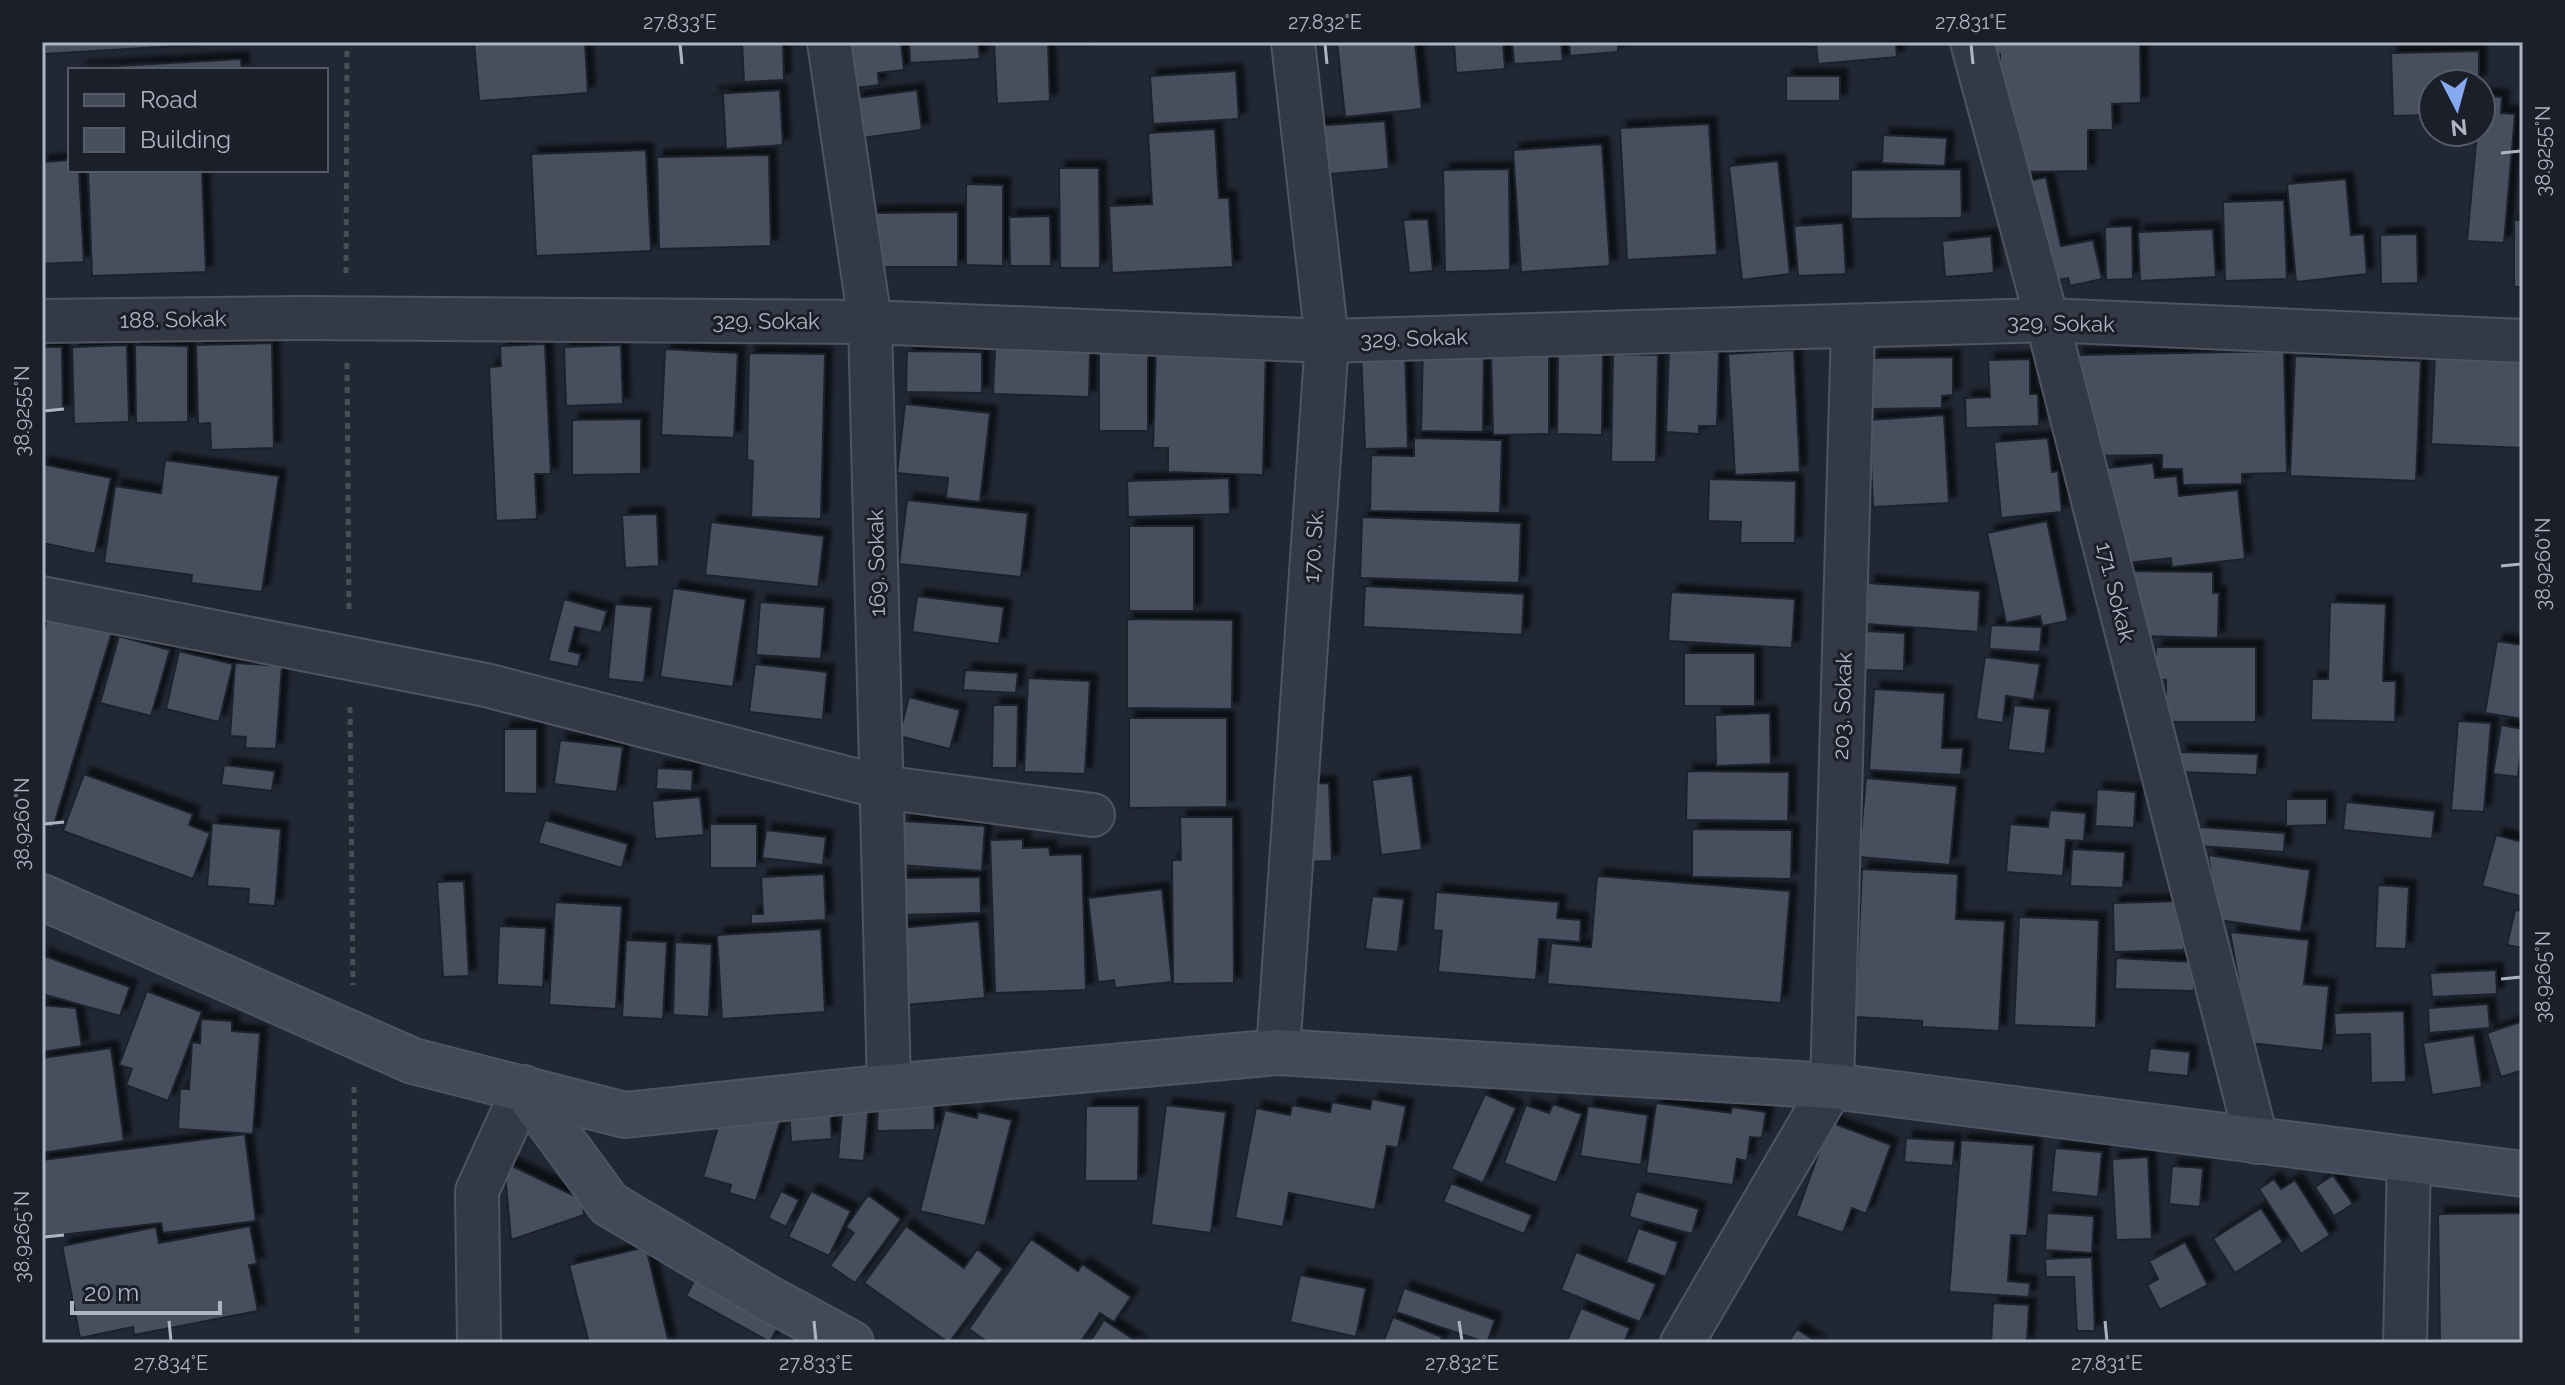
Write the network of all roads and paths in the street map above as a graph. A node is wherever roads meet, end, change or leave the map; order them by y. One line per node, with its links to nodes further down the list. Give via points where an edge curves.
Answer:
1 (829, 42): 7 (street, 169. Sokak)
2 (1293, 42): 9 (street, 170. Sk.)
3 (1972, 42): 5 (street, 171. Sokak)
4 (304, 318): 6 (street, 188. Sokak); 7 (street, 329. Sokak)
5 (2047, 320): 8 (street, 329. Sokak); 10 (street, 329. Sokak); 19 (street, 171. Sokak)
6 (42, 321)
7 (870, 322): 9 (street, 329. Sokak); 12 (street, 169. Sokak)
8 (1853, 326): 9 (street, 329. Sokak); 16 (street, 203. Sokak)
9 (1327, 341): 15 (street, 170. Sk.)
10 (2523, 341)
11 (42, 598): 12 (street, via 486,685)
12 (881, 787): 13 (street); 17 (street, 169. Sokak)
13 (1093, 815)
14 (42, 897): 18 (main road, via 413,1061)
15 (1278, 1052): 16 (main road); 17 (main road)
16 (1832, 1086): 19 (main road); 24 (street)
17 (889, 1087): 18 (main road, via 625,1115)
18 (524, 1088): 22 (main road, via 609,1204); 23 (street, via 477,1191)
19 (2257, 1142): 20 (main road)
20 (2409, 1160): 21 (main road); 25 (street)
21 (2523, 1174)
22 (836, 1340)
23 (479, 1343)
24 (1682, 1343)
25 (2405, 1343)

